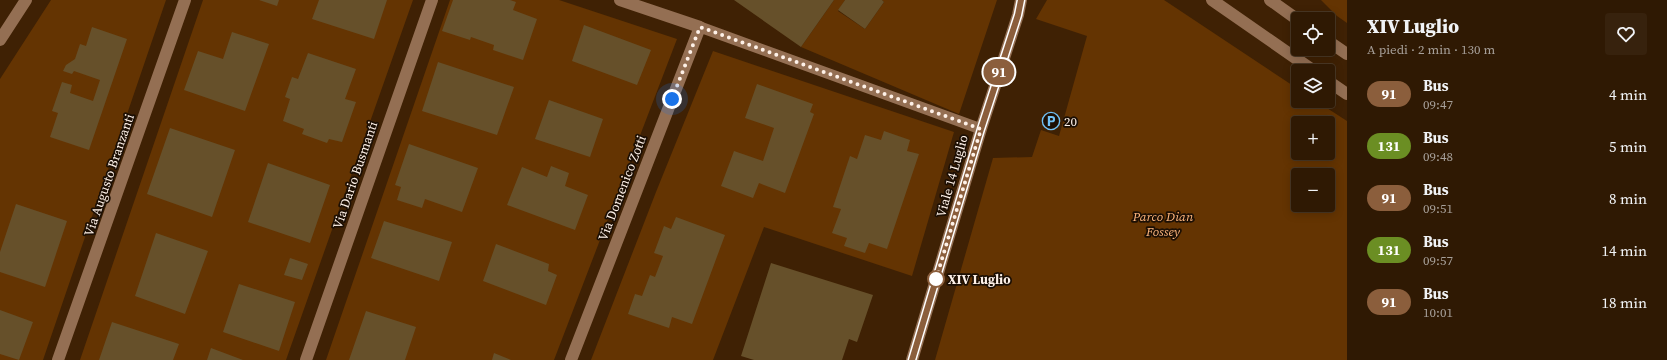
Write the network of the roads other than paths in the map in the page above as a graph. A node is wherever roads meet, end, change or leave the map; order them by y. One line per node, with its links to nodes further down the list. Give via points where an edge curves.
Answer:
1 (26, 0): 10 (street)
2 (185, 0): 17 (street, Via Augusto Branzanti)
3 (432, 0): 18 (street, Via Dario Busmanti)
4 (620, 0): 9 (street)
5 (1021, 0): 16 (street, Viale 14 Luglio)
6 (1212, 0): 13 (street)
7 (1273, 1): 8 (street)
8 (1291, 15)
9 (700, 27): 16 (lane); 19 (street, Via Domenico Zotti)
10 (0, 40)
11 (1335, 46): 12 (street)
12 (1347, 54)
13 (1304, 64)
14 (1335, 86): 15 (street)
15 (1347, 94)
16 (981, 129): 20 (street, Viale 14 Luglio)
17 (58, 360)
18 (306, 360)
19 (571, 360)
20 (912, 360)

